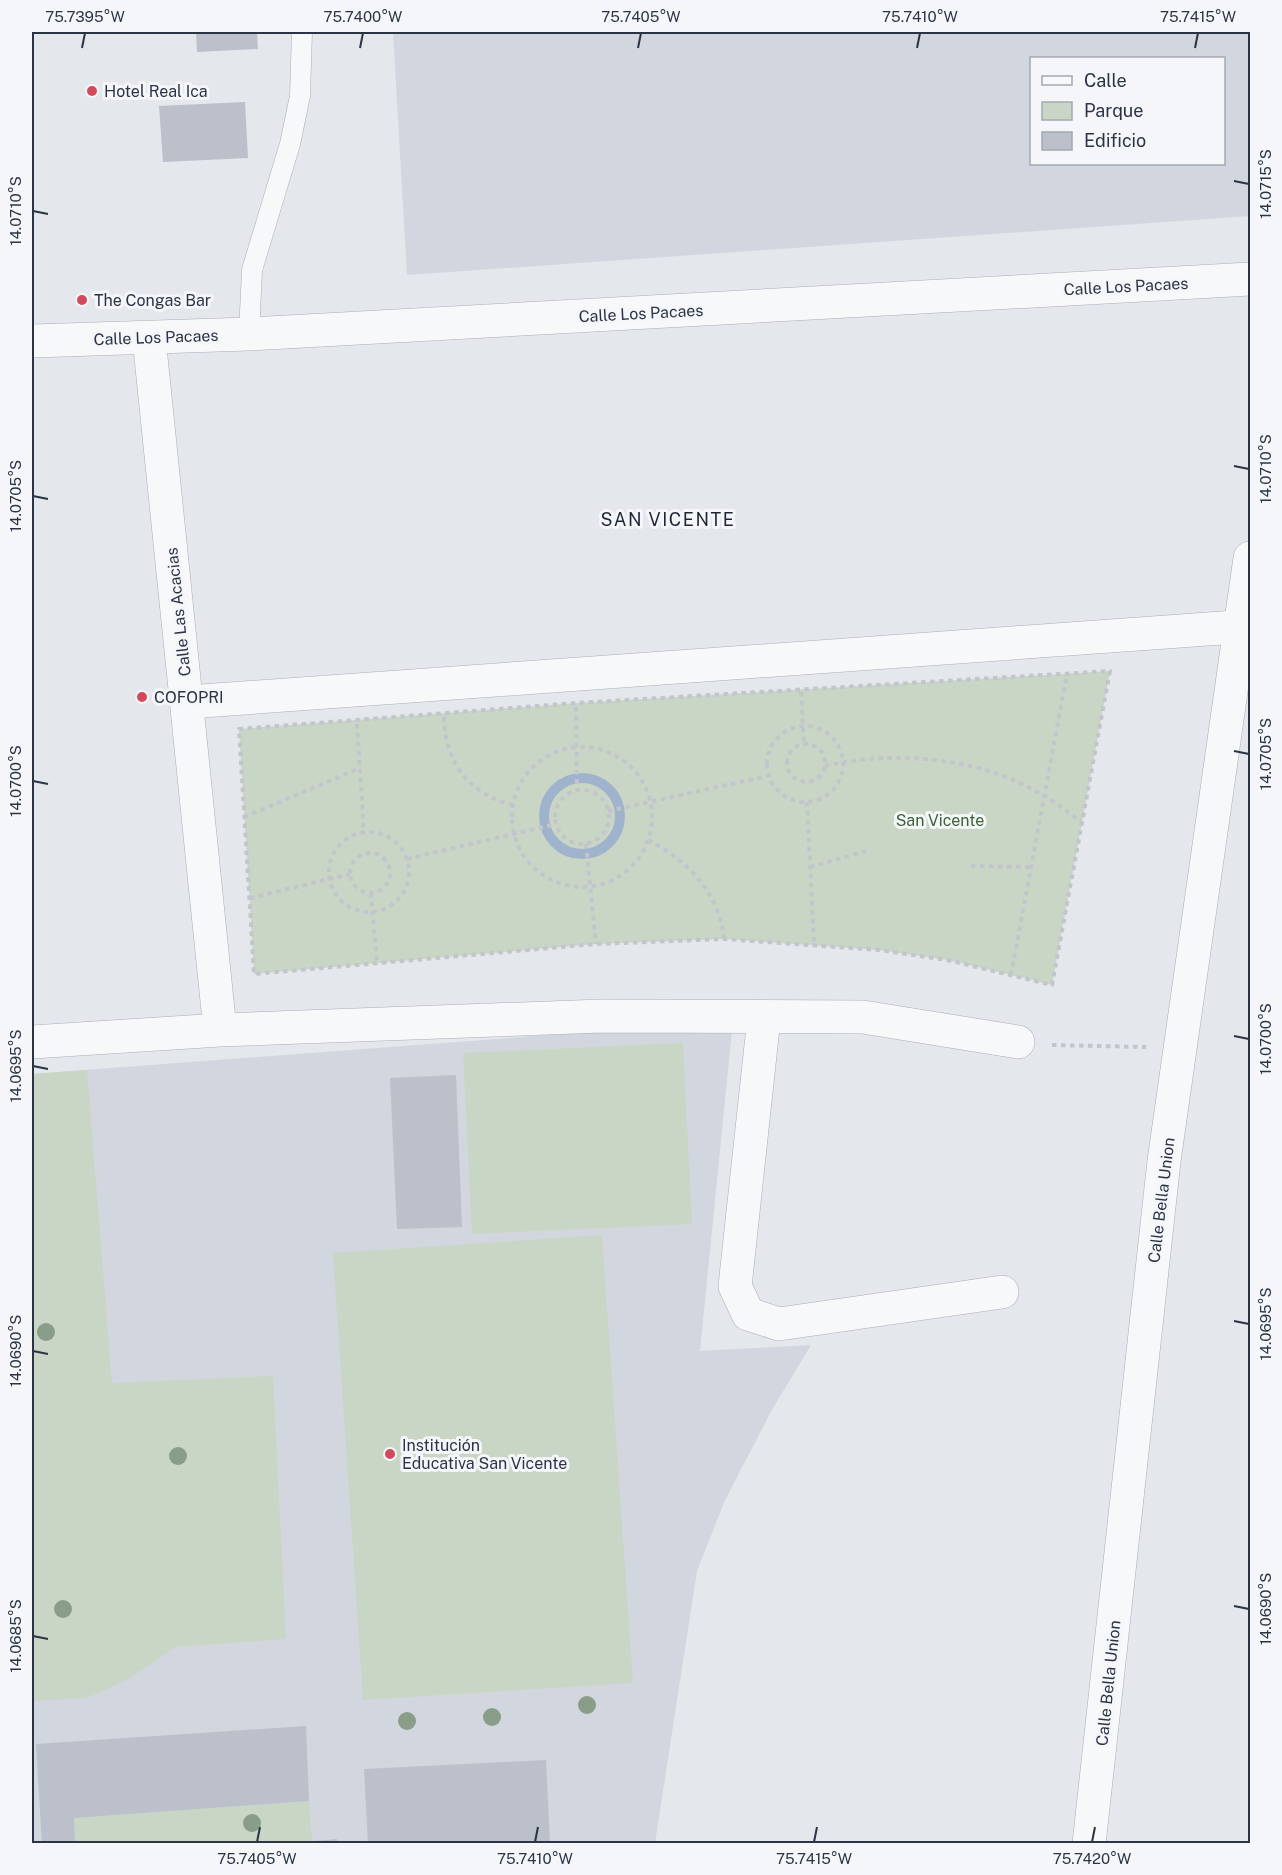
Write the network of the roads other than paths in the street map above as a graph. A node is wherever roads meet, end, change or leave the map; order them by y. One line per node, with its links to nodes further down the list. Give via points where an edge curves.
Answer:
1 (302, 32): 3 (lane, via 300,96 290,144 252,270)
2 (1251, 279): 3 (street, Calle Los Pacaes)
3 (249, 334): 4 (street, Calle Los Pacaes)
4 (149, 338): 5 (street, Calle Los Pacaes); 8 (street, Calle Las Acacias)
5 (32, 340)
6 (1251, 558): 7 (street, Calle Bella Union)
7 (1245, 626): 8 (street); 14 (street, Calle Bella Union, via 1164,1161)
8 (188, 702): 10 (street, Calle Las Acacias)
9 (764, 1018): 10 (street, via 602,1016); 12 (street, via 862,1017); 13 (street, via 735,1286 748,1314 779,1324)
10 (220, 1030): 11 (street)
11 (32, 1042)
12 (1018, 1042)
13 (1002, 1292)
14 (1089, 1844)

